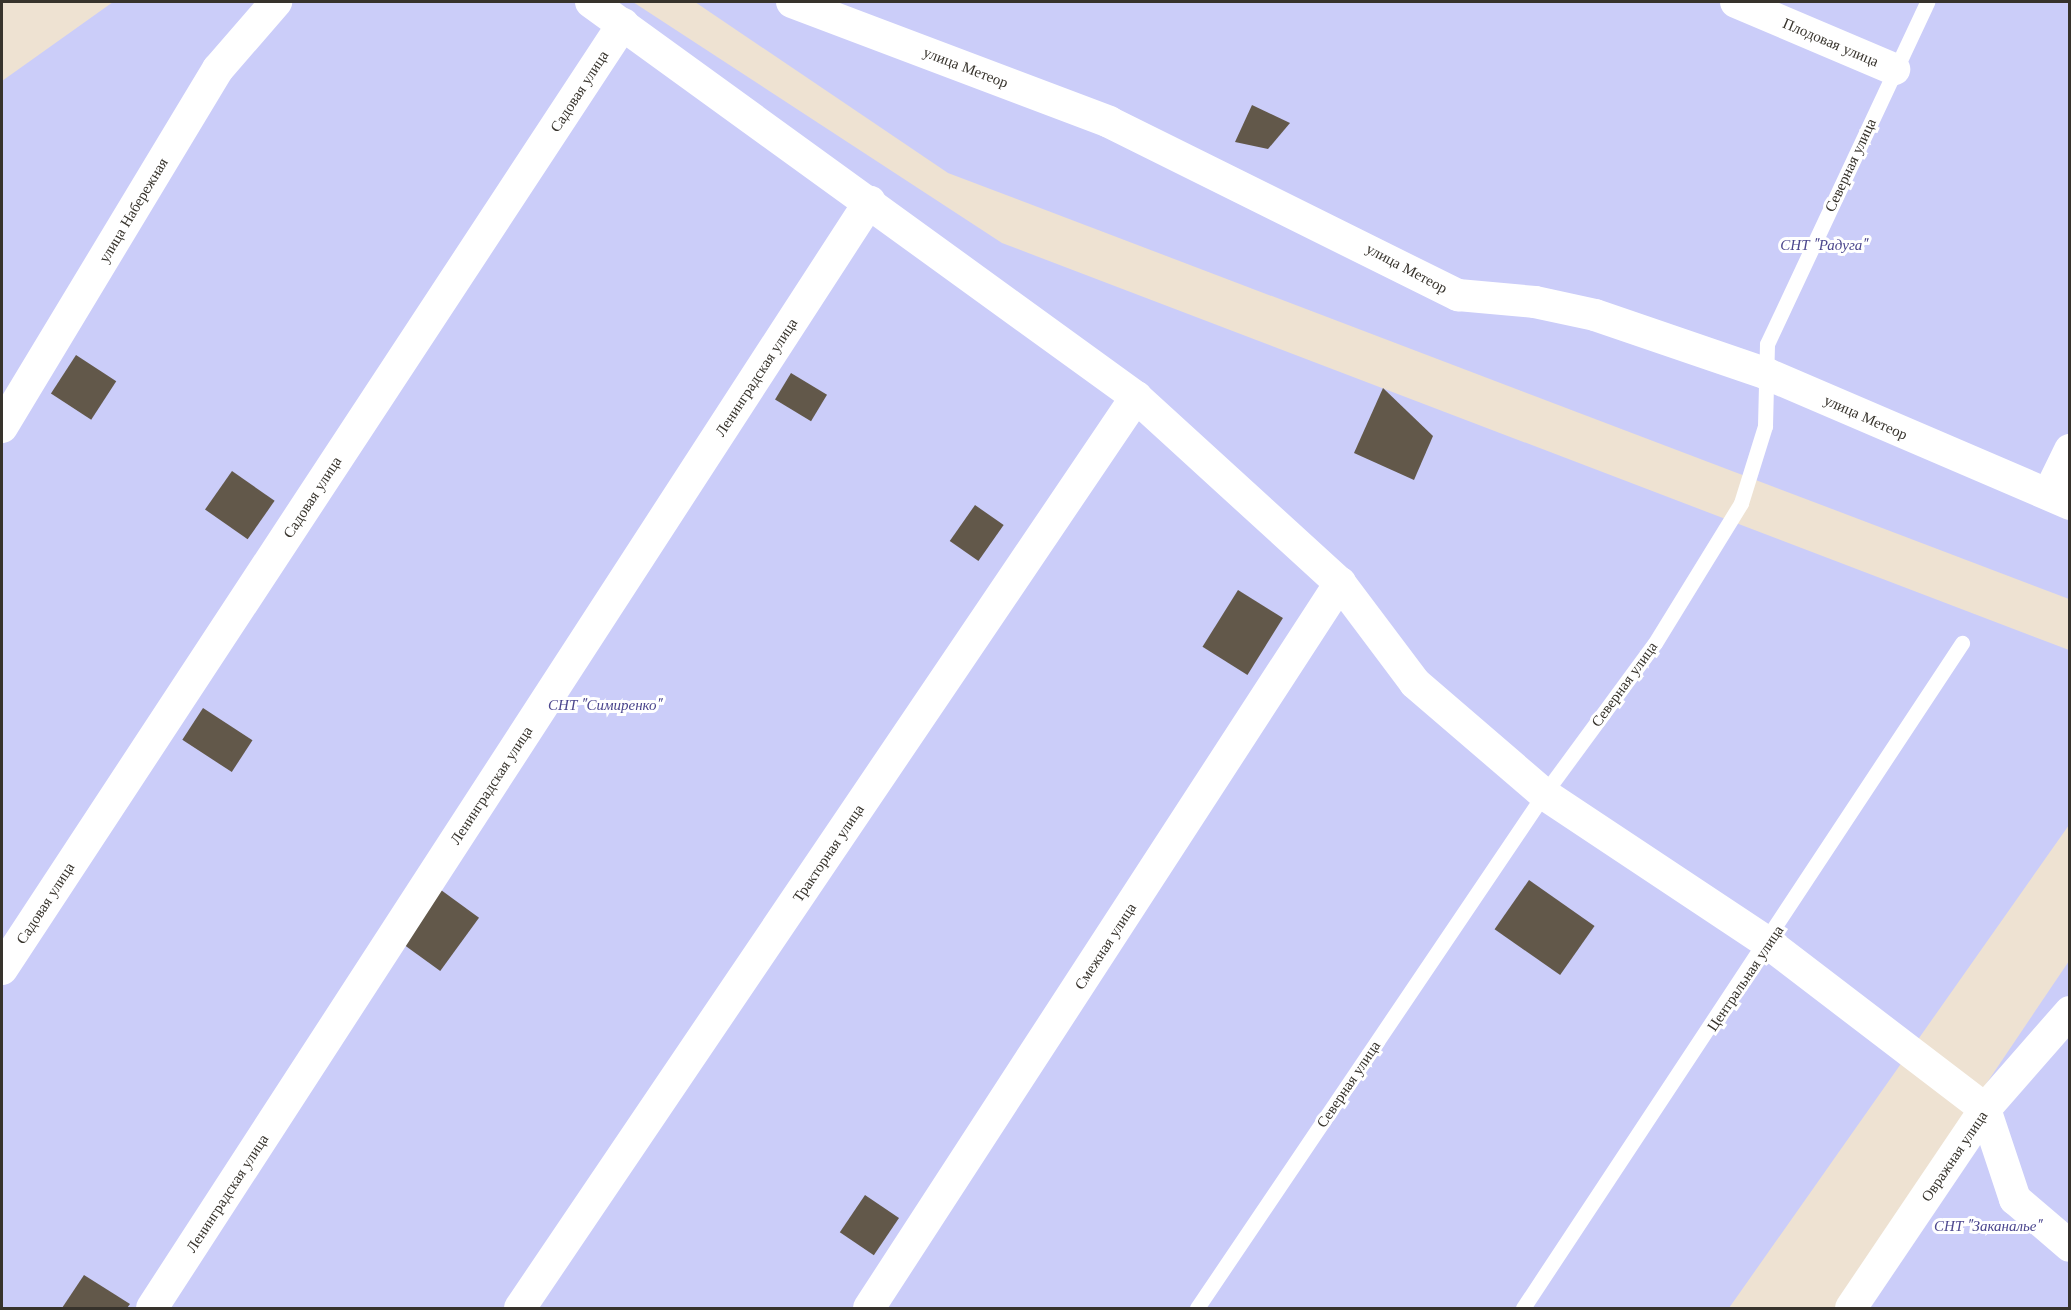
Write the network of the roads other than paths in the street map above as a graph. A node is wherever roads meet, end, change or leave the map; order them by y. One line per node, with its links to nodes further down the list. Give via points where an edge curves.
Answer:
1 (276, 2): 11 (street, улица Набережная, via 218,69)
2 (591, 2): 6 (street)
3 (792, 2): 9 (street, улица Метеор, via 1109,122 1458,296 1535,302 1595,315)
4 (1736, 2): 7 (street, Плодовая улица)
5 (1927, 2): 7 (lane, Северная улица)
6 (623, 24): 8 (street); 18 (street, Садовая улица)
7 (1894, 69): 9 (lane, Северная улица, via 1767,344)
8 (870, 201): 10 (street); 22 (street, Ленинградская улица)
9 (1767, 374): 13 (street, улица Метеор); 16 (lane, Северная улица, via 1766,426 1741,503 1655,643)
10 (1136, 398): 14 (street); 23 (street, Тракторная улица)
11 (2, 427)
12 (2070, 450): 13 (street)
13 (2059, 499)
14 (1340, 583): 16 (street, via 1415,682); 24 (street, Смежная улица)
15 (1962, 643): 17 (lane, Центральная улица)
16 (1544, 794): 17 (street); 25 (lane, Северная улица)
17 (1768, 943): 20 (street); 26 (lane, Центральная улица)
18 (2, 969)
19 (2070, 1012): 20 (street, Овражная улица)
20 (1985, 1109): 21 (street, via 2015,1199); 27 (street, Овражная улица)
21 (2070, 1246)
22 (152, 1308)
23 (520, 1308)
24 (869, 1308)
25 (1197, 1308)
26 (1523, 1308)
27 (1851, 1308)

